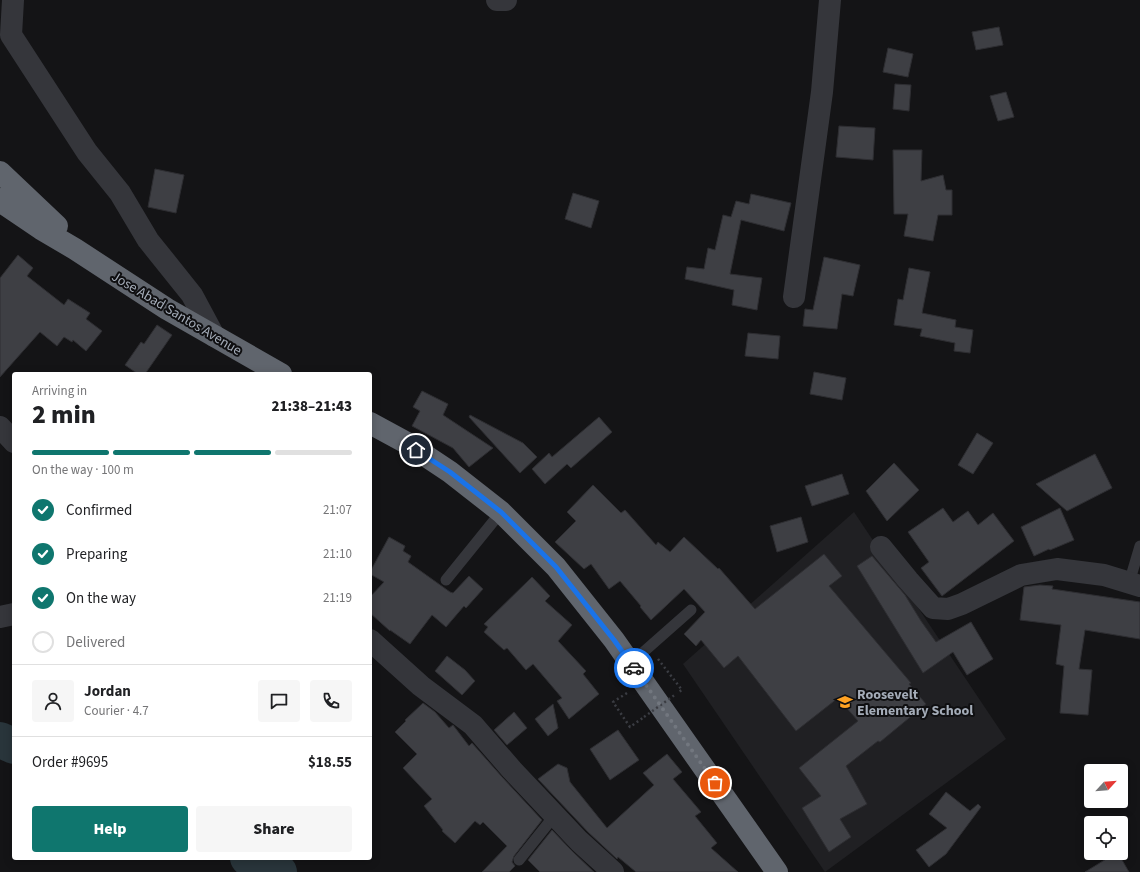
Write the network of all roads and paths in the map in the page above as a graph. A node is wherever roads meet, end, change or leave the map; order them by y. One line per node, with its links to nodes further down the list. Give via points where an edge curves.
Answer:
1 (13, 0): 9 (street, via 11,35 87,152 120,193 148,240 192,296)
2 (497, 0): 3 (street)
3 (506, 0)
4 (830, 0): 8 (street, via 822,92)
5 (0, 172): 7 (highway, Jose Abad Santos Avenue, via 64,232)
6 (2, 206): 7 (highway, Jose Abad Santos Avenue)
7 (75, 248): 9 (highway, Jose Abad Santos Avenue, via 167,309)
8 (794, 297)
9 (214, 336): 10 (highway, Jose Abad Santos Avenue)
10 (277, 372)
11 (372, 424): 14 (highway, via 405,442 450,472)
12 (0, 426): 13 (street)
13 (12, 440)
14 (501, 512): 17 (lane); 24 (highway, via 556,567)
15 (881, 546): 18 (street, via 933,608 948,609 1021,575 1057,569 1104,575)
16 (1140, 546): 18 (lane)
17 (446, 580)
18 (1135, 585)
19 (692, 610): 23 (lane)
20 (12, 614): 21 (street)
21 (0, 617)
22 (372, 642): 28 (street, via 421,686 473,725)
23 (649, 647): 24 (lane); 25 (path)
24 (631, 663): 31 (highway)
25 (682, 690)
26 (676, 694): 27 (path, bridge, via 630,727)
27 (613, 702)
28 (555, 815): 29 (lane); 30 (street)
29 (519, 860)
30 (613, 872)
31 (777, 872)

